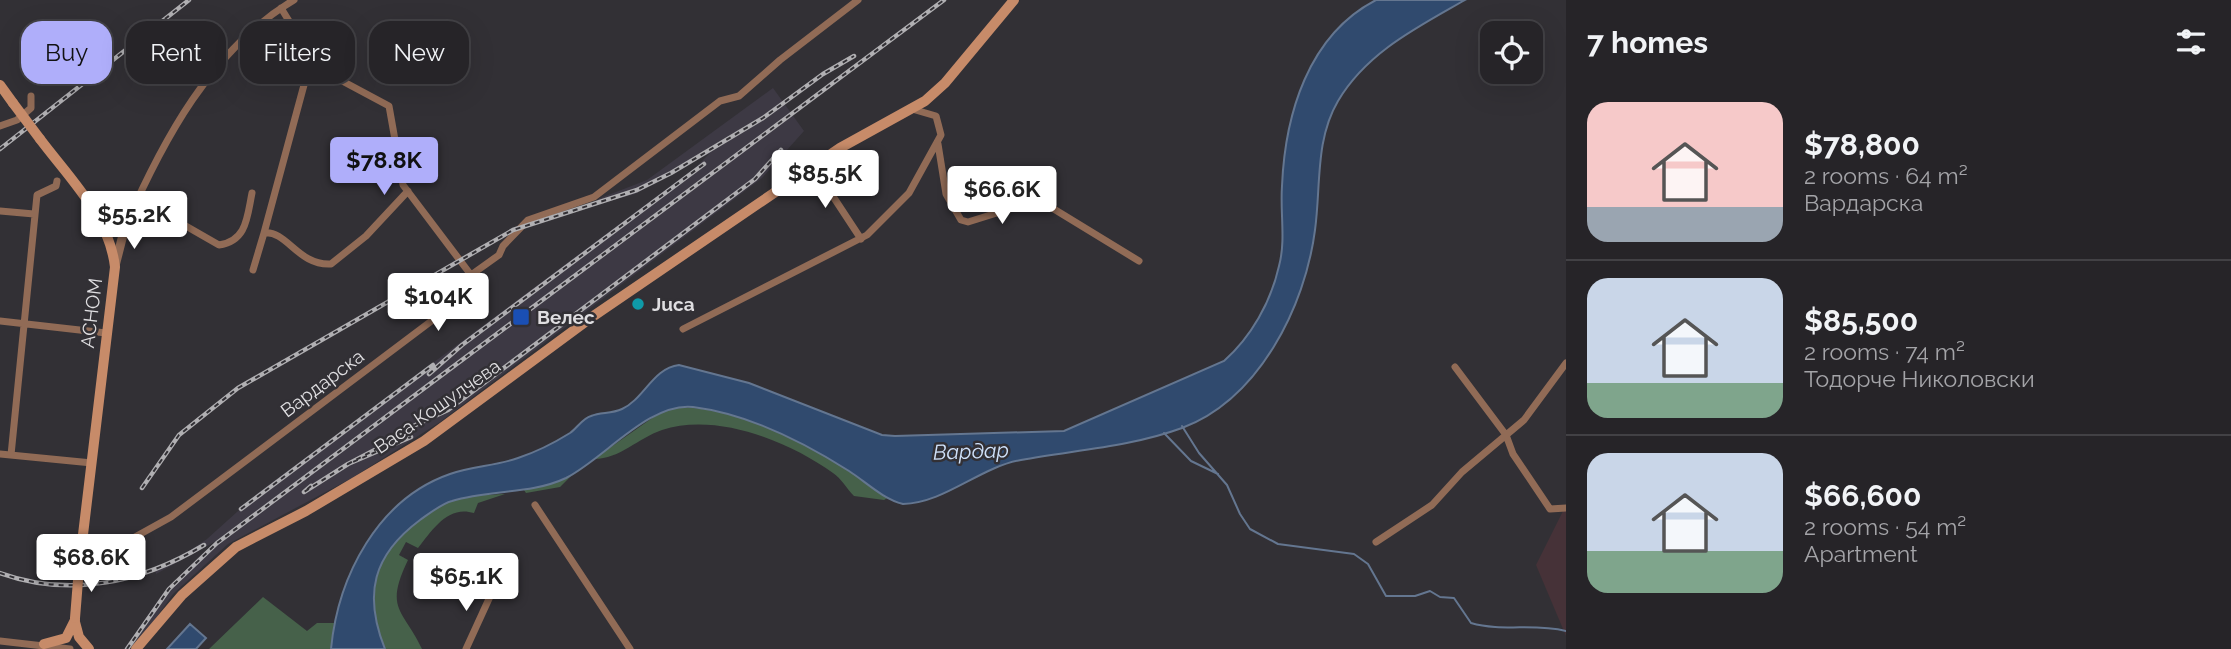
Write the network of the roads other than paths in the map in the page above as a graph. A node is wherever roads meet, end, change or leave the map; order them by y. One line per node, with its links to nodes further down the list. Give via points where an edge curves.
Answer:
1 (294, 0): 4 (street, АСНОМ)
2 (858, 0): 27 (street, via 739,96 720,101 594,197 528,220 499,256)
3 (1014, 0): 10 (main road, Васа Кошулчева, via 945,83)
4 (281, 8): 5 (street); 17 (street, АСНОМ, via 240,41 202,83)
5 (289, 21)
6 (304, 84): 22 (street)
7 (346, 84): 15 (street, via 388,106 401,177)
8 (0, 85): 20 (main road, bridge)
9 (31, 96): 11 (street, via 31,108)
10 (912, 109): 12 (street, via 936,116); 13 (main road, Васа Кошулчева, via 859,135)
11 (0, 126)
12 (938, 143): 23 (street, via 909,193); 24 (street, via 946,194 961,220 1044,204)
13 (813, 166): 23 (street); 50 (main road, Васа Кошулчева, via 592,317 424,441 236,547 173,605)
14 (57, 181): 19 (street, via 56,186 37,195)
15 (408, 191): 22 (street, via 366,236 331,264 304,258 274,233); 27 (street)
16 (252, 193): 17 (street, via 243,232 232,243 219,245)
17 (137, 198): 21 (street, АСНОМ)
18 (0, 211): 19 (street)
19 (34, 214): 29 (street)
20 (105, 227): 21 (street); 25 (main road)
21 (125, 227): 25 (street, АСНОМ)
22 (264, 233): 26 (street)
23 (861, 239): 30 (street)
24 (1139, 261)
25 (115, 267): 31 (main road, АСНОМ)
26 (253, 270)
27 (471, 275): 42 (street, Вардарска, via 470,288 443,312 171,517)
28 (0, 321): 29 (street)
29 (23, 323): 31 (street); 36 (street)
30 (683, 329)
31 (106, 333): 37 (main road, АСНОМ)
32 (1566, 363): 34 (street, via 1524,420)
33 (1455, 366): 34 (street)
34 (1506, 435): 39 (street, via 1513,454 1550,509); 40 (street, via 1432,505)
35 (0, 454): 36 (street)
36 (11, 455): 37 (street)
37 (92, 463): 41 (main road, АСНОМ)
38 (535, 505): 52 (street)
39 (1566, 508)
40 (1376, 542)
41 (83, 551): 42 (street); 43 (main road, АСНОМ)
42 (100, 555): 43 (street, Вардарска)
43 (79, 568): 45 (main road, АСНОМ, bridge)
44 (493, 590): 51 (street)
45 (75, 619): 47 (main road, via 66,638); 48 (main road, АСНОМ); 49 (main road, via 79,636)
46 (0, 641): 47 (street)
47 (44, 644): 48 (street)
48 (68, 649)
49 (89, 649)
50 (136, 649)
51 (466, 649)
52 (630, 649)

